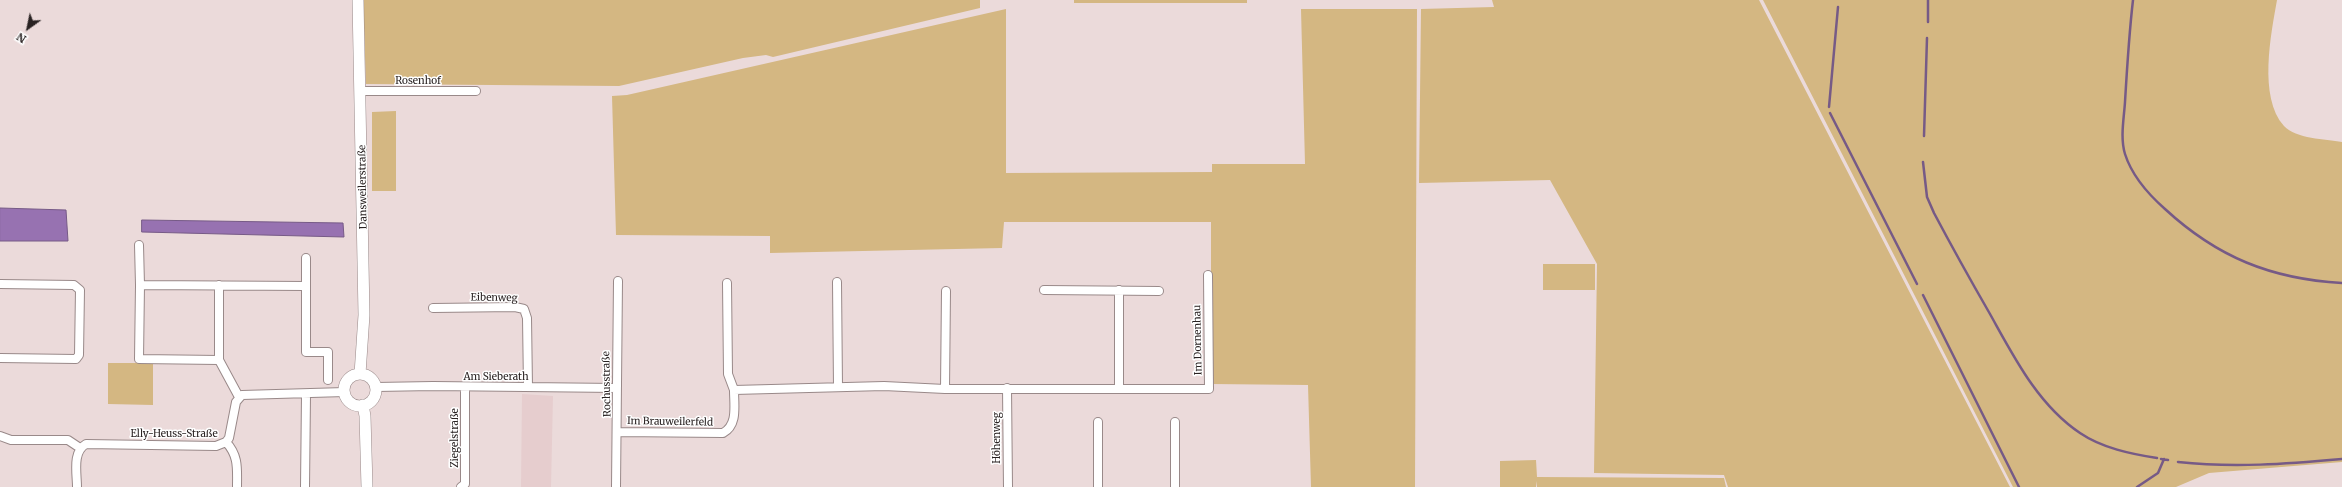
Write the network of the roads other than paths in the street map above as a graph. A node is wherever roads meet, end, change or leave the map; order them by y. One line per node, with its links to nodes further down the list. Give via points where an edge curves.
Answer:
1 (358, 0): 2 (main road, Dansweilerstraße)
2 (361, 91): 3 (street, Rosenhof); 21 (main road, Dansweilerstraße, via 364,315)
3 (476, 91)
4 (139, 245): 11 (street)
5 (306, 258): 13 (street)
6 (1208, 275): 26 (street, Im Dornenhau, via 1209,388)
7 (618, 281): 28 (street, Rochusstraße)
8 (837, 282): 25 (street)
9 (727, 283): 31 (street, Im Brauweilerfeld, via 728,374)
10 (0, 284): 19 (street, via 74,285 80,290 79,355 76,359)
11 (140, 285): 12 (street); 20 (street, via 139,359)
12 (219, 286): 13 (street); 20 (street)
13 (306, 286): 22 (street, via 306,352 328,352)
14 (1044, 290): 15 (street)
15 (1119, 290): 17 (street); 26 (street)
16 (946, 291): 30 (street)
17 (1158, 291)
18 (433, 308): 24 (street, Eibenweg, via 524,309 527,318)
19 (0, 358)
20 (219, 360): 34 (street)
21 (360, 374): 27 (main road, via 369,376); 32 (main road, via 348,379)
22 (328, 380)
23 (465, 387): 24 (street, Am Sieberath); 27 (street, Am Sieberath); 46 (street, Ziegelstraße, via 465,484)
24 (528, 387): 28 (street, Am Sieberath)
25 (838, 387): 30 (street); 31 (street)
26 (1119, 387): 29 (street, Im Dornenhau)
27 (376, 388): 35 (main road, via 374,397)
28 (616, 388): 38 (street, Rochusstraße)
29 (1007, 388): 30 (street); 48 (street, Höhenweg)
30 (944, 389)
31 (734, 390): 38 (street, Im Brauweilerfeld, via 734,421 729,430 723,433)
32 (345, 392): 33 (street); 35 (main road, via 349,401)
33 (306, 395): 34 (street, via 246,394); 44 (street)
34 (239, 397): 40 (street, Elly-Heuss-Straße)
35 (363, 405): 45 (main road)
36 (1098, 422): 49 (street)
37 (1175, 422): 50 (street)
38 (618, 432): 47 (street, Rochusstraße)
39 (0, 436): 41 (street, via 11,440 68,440)
40 (226, 442): 41 (street, Elly-Heuss-Straße, via 216,446 86,444); 43 (street, via 234,450 237,458)
41 (80, 448): 42 (street, via 77,454)
42 (77, 487)
43 (237, 487)
44 (305, 487)
45 (367, 487)
46 (461, 487)
47 (616, 487)
48 (1008, 487)
49 (1098, 487)
50 (1175, 487)

